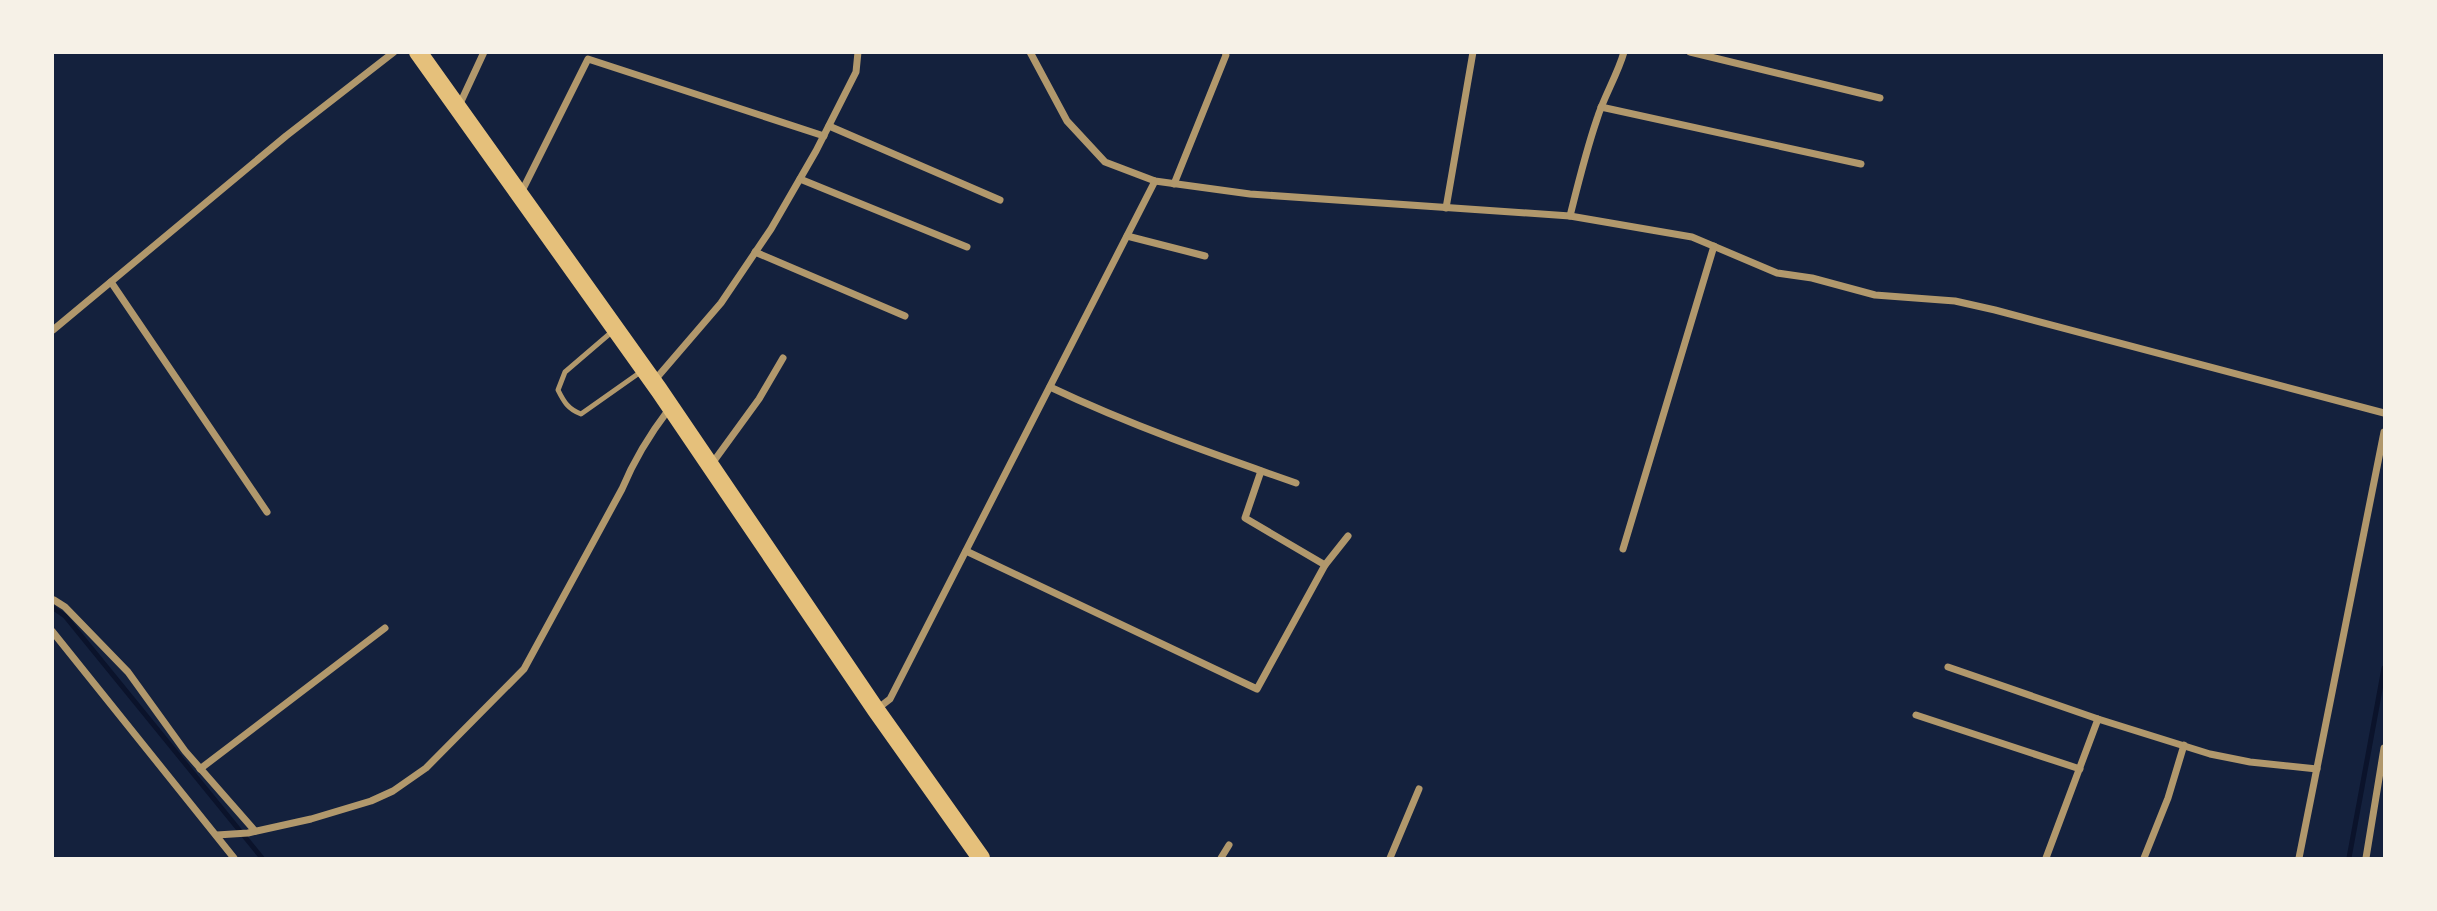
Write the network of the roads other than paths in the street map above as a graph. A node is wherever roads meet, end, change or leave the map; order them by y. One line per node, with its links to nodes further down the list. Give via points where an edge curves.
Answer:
1 (394, 52): 28 (street)
2 (418, 52): 12 (main road)
3 (484, 52): 12 (street)
4 (858, 52): 13 (street, via 856,72)
5 (1030, 52): 17 (street, via 1067,121 1105,162)
6 (1225, 52): 18 (street)
7 (1473, 52): 21 (street)
8 (1623, 52): 11 (street)
9 (1690, 52): 10 (street)
10 (1880, 98)
11 (1601, 107): 15 (street); 22 (street)
12 (458, 109): 19 (main road)
13 (829, 127): 14 (street); 20 (street)
14 (824, 136): 16 (street); 19 (street, via 588,59)
15 (1861, 164)
16 (800, 179): 25 (street); 26 (street)
17 (1155, 181): 18 (street); 23 (street)
18 (1174, 184): 21 (street)
19 (520, 196): 30 (main road)
20 (1000, 200)
21 (1446, 208): 22 (street)
22 (1570, 216): 24 (street, via 1692,237)
23 (1127, 236): 27 (street); 34 (street)
24 (1714, 246): 36 (street, via 1777,272 1875,295 1955,301 1995,310); 43 (street)
25 (967, 247)
26 (755, 252): 29 (street); 33 (street, via 721,303)
27 (1205, 256)
28 (111, 282): 31 (street); 41 (street)
29 (905, 316)
30 (615, 329): 33 (main road); 33 (lane, via 565,373 558,390 569,410 581,414)
31 (53, 330)
32 (783, 358): 38 (street)
33 (649, 376): 35 (main road)
34 (1050, 387): 39 (street, via 1156,433); 44 (street)
35 (670, 407): 38 (main road); 59 (street, via 632,465 524,669 426,768 393,791 311,819)
36 (2385, 413)
37 (2385, 432): 57 (street)
38 (710, 466): 50 (main road)
39 (1261, 471): 40 (street); 45 (street, via 1245,518)
40 (1296, 483)
41 (267, 512)
42 (1348, 536): 45 (street)
43 (1623, 549)
44 (966, 551): 45 (street, via 1257,689); 50 (street, via 890,699)
45 (1325, 565)
46 (54, 600): 55 (street, via 128,672)
47 (385, 628): 55 (street)
48 (52, 631): 60 (street)
49 (1948, 667): 52 (street)
50 (876, 710): 63 (main road)
51 (1916, 715): 56 (street)
52 (2098, 719): 53 (street); 56 (street)
53 (2184, 746): 57 (street, via 2238,760); 67 (street)
54 (2385, 748): 69 (street)
55 (200, 769): 59 (street)
56 (2080, 769): 66 (street)
57 (2317, 769): 68 (street)
58 (1419, 789): 65 (street)
59 (252, 832): 60 (street)
60 (217, 835): 62 (street)
61 (1229, 845): 64 (street)
62 (234, 859)
63 (981, 859)
64 (1221, 859)
65 (1390, 859)
66 (2046, 859)
67 (2144, 859)
68 (2299, 859)
69 (2366, 859)

